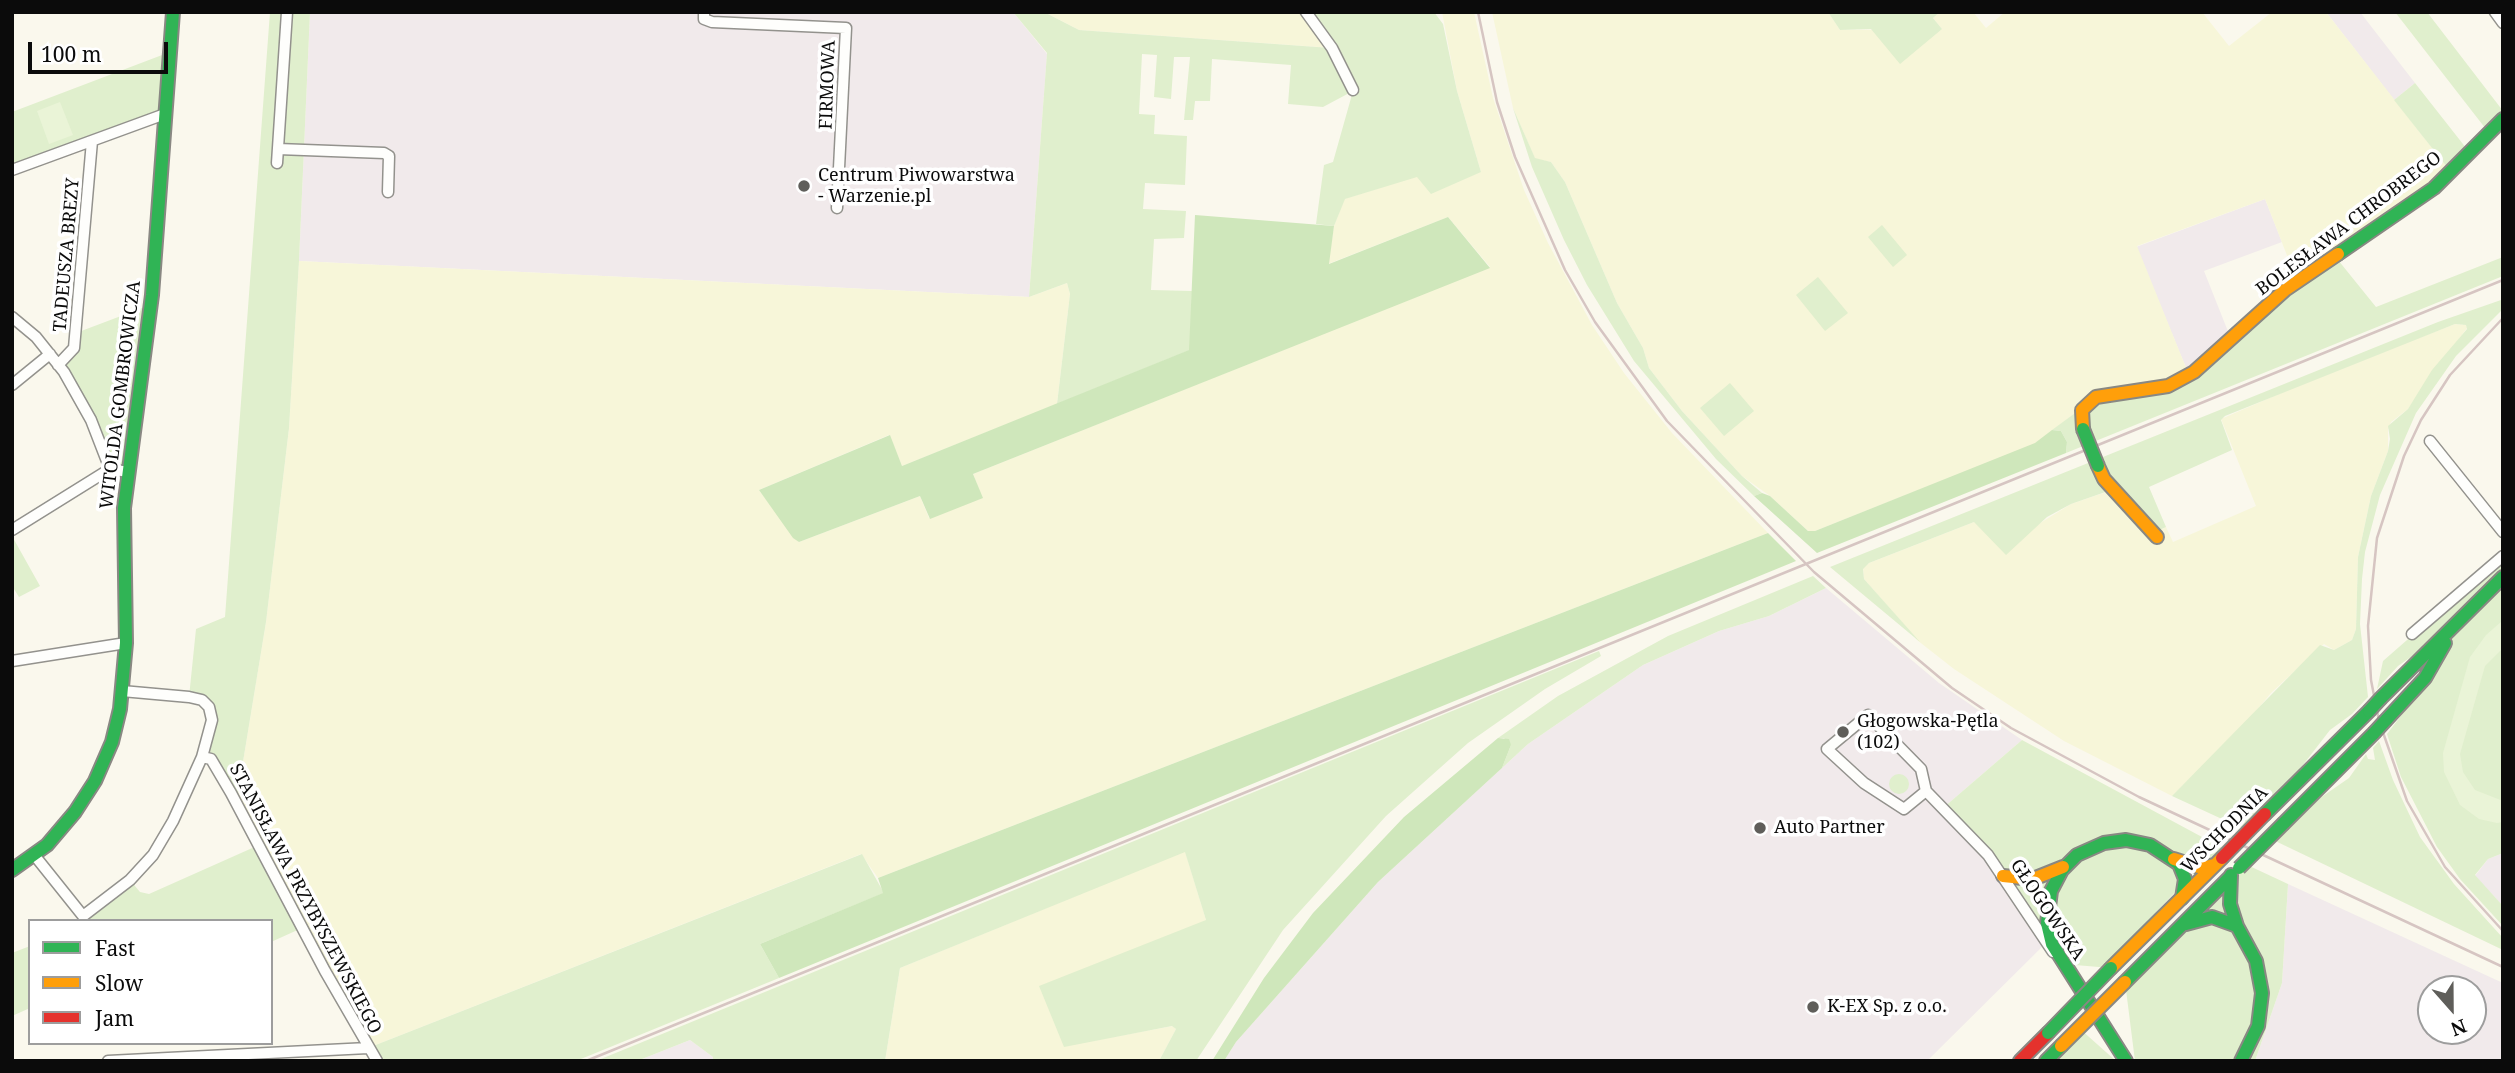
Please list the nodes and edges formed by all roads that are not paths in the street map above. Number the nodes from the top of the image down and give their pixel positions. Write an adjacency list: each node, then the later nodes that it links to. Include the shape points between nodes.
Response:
1 (173, 12): 8 (street, WITOLDA GOMBROWICZA)
2 (287, 12): 11 (street)
3 (704, 12): 15 (street, FIRMOWA, via 704,19 712,22 846,27)
4 (1306, 12): 7 (street, via 1338,57)
5 (2495, 12): 6 (street)
6 (2503, 23)
7 (1353, 90)
8 (165, 114): 10 (street); 22 (street, WITOLDA GOMBROWICZA, via 152,295)
9 (2503, 119): 25 (street, BOLESŁAWA CHROBREGO, bridge, via 2434,188 2286,290 2194,372 2168,386 2096,397 2082,410 2082,429 2104,479)
10 (92, 141): 13 (street); 18 (street, TADEUSZA BREZY, via 74,348)
11 (278, 149): 12 (street); 14 (street, via 384,153 389,156)
12 (277, 163)
13 (12, 170)
14 (388, 192)
15 (837, 208)
16 (12, 317): 17 (street)
17 (50, 354): 18 (street); 19 (street)
18 (58, 365): 21 (street, via 91,420)
19 (12, 385)
20 (2430, 441): 24 (street)
21 (110, 469): 22 (street); 23 (street)
22 (128, 472): 30 (street, WITOLDA GOMBROWICZA, via 124,508)
23 (13, 528)
24 (2503, 531)
25 (2157, 537)
26 (2503, 556): 29 (street)
27 (2503, 577): 28 (street, WSCHODNIA)
28 (2457, 626): 37 (street, WSCHODNIA, bridge); 40 (street, WSCHODNIA, bridge, via 2425,678)
29 (2412, 634)
30 (126, 643): 31 (street); 32 (street, WITOLDA GOMBROWICZA)
31 (12, 661)
32 (122, 691): 33 (street, via 202,701 212,720); 35 (street, WITOLDA GOMBROWICZA, via 112,742 95,781 75,812)
33 (202, 757): 35 (street, via 153,855 130,880 83,916); 46 (street, STANISŁAWA PRZYBYSZEWSKIEGO, via 211,759 231,793)
34 (1926, 791): 34 (street, GŁOGOWSKA, via 1921,769 1868,715 1827,749 1864,783 1904,808); 41 (street, GŁOGOWSKA, via 1978,842)
35 (35, 856): 39 (street, WITOLDA GOMBROWICZA)
36 (2173, 859): 37 (street, via 2202,868); 38 (street, via 2150,845 2120,840 2092,847); 42 (street, via 2185,879)
37 (2220, 860): 42 (street, WSCHODNIA)
38 (2066, 865): 41 (street, via 2033,879); 45 (street, via 2053,885 2047,910 2050,937)
39 (12, 870)
40 (2235, 872): 43 (street, via 2228,895); 44 (street, WSCHODNIA)
41 (2003, 877): 45 (street, GŁOGOWSKA)
42 (2182, 898): 49 (street, WSCHODNIA, bridge)
43 (2237, 926): 44 (street, via 2212,916); 52 (street, via 2253,952 2262,993 2258,1026)
44 (2179, 927): 50 (street, WSCHODNIA, bridge)
45 (2063, 964): 51 (street, GŁOGOWSKA)
46 (368, 1048): 47 (street); 48 (street, STANISŁAWA PRZYBYSZEWSKIEGO)
47 (108, 1061)
48 (377, 1061)
49 (2020, 1061)
50 (2046, 1061)
51 (2126, 1061)
52 (2241, 1061)

